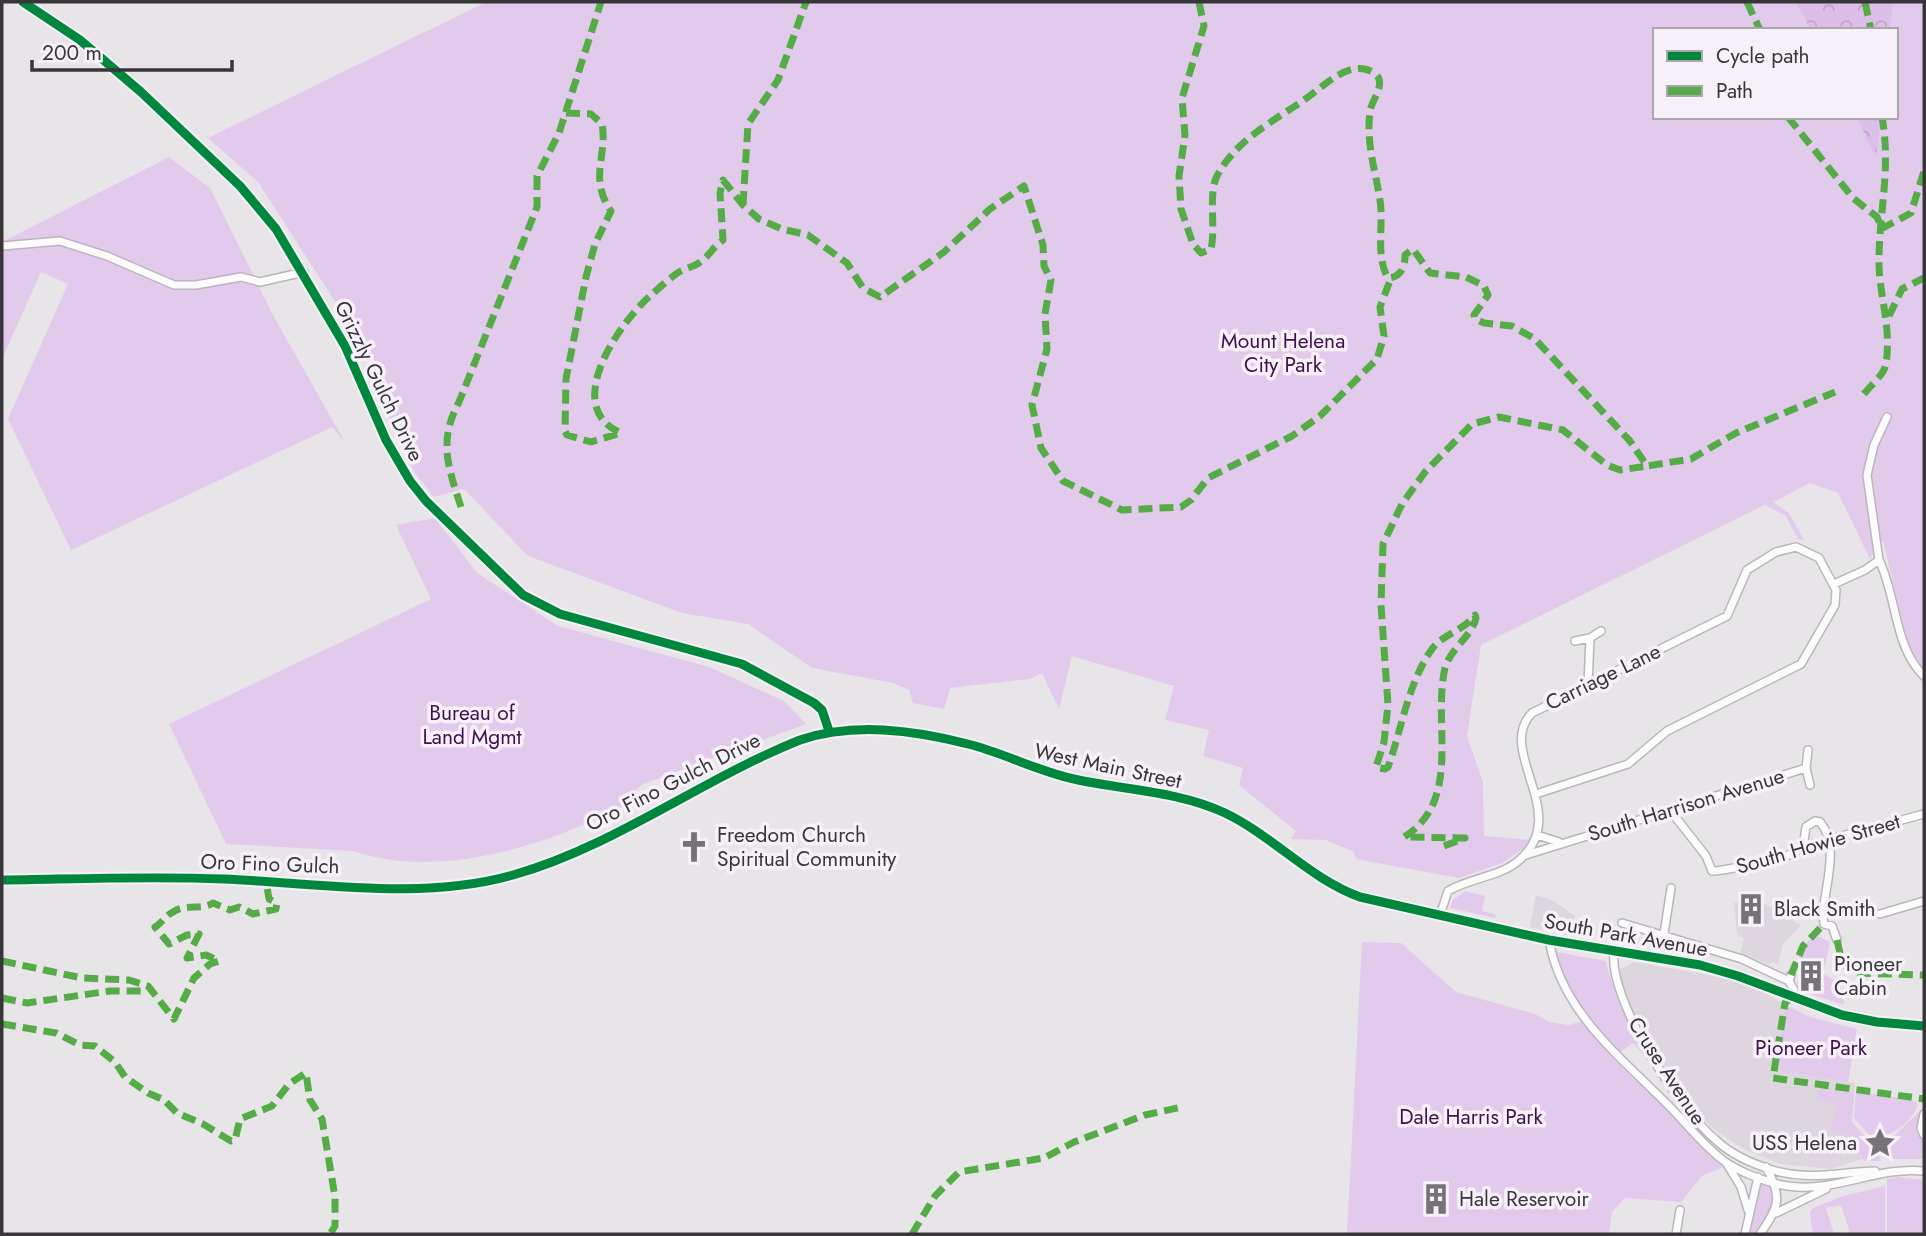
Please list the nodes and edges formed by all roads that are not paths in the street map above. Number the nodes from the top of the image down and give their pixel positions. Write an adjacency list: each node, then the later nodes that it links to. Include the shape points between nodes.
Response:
1 (23, 2): 3 (street, Grizzly Gulch Drive, via 80,40 207,153 276,229)
2 (2, 246): 3 (street, via 70,244 174,285 241,277 260,282)
3 (304, 272): 12 (street, Grizzly Gulch Drive, via 410,481 523,595 560,614 743,664 814,703 822,710)
4 (1887, 417): 5 (street, via 1867,475)
5 (1879, 560): 6 (street); 10 (street, via 1905,650)
6 (1834, 584): 11 (street, Carriage Lane, via 1819,558 1807,549 1776,552 1747,570 1727,616); 16 (street, via 1835,605 1801,664 1667,731 1628,764)
7 (1601, 631): 8 (street)
8 (1590, 638): 9 (street); 11 (street)
9 (1576, 641)
10 (1924, 676)
11 (1588, 684): 16 (street, Carriage Lane, via 1537,709 1523,723 1522,746)
12 (829, 731): 23 (street, Oro Fino Gulch Drive, via 768,754 622,830); 28 (street, West Main Street, via 883,729 969,744 1052,774 1206,806 1244,824 1341,889)
13 (1808, 750): 14 (street)
14 (1806, 768): 15 (street); 17 (street, South Harrison Avenue)
15 (1810, 786)
16 (1536, 794): 19 (street, Carriage Lane)
17 (1669, 809): 20 (street, South Harrison Avenue); 21 (street, South Howie Street, via 1706,856 1712,871 1719,873 1745,863 1786,857)
18 (1924, 814): 21 (street, South Howie Street, bridge)
19 (1538, 835): 20 (street, South Harrison Avenue); 22 (street)
20 (1566, 841): 22 (street, South Harrison Avenue)
21 (1807, 846): 32 (street, via 1806,827 1820,822 1829,853 1824,924 1832,926)
22 (1523, 857): 28 (street, via 1501,871 1448,891)
23 (534, 868): 24 (street, Oro Fino Gulch, via 463,886 410,888 222,879)
24 (2, 880)
25 (1671, 888): 30 (street)
26 (1924, 901): 27 (street)
27 (1880, 914)
28 (1440, 915): 31 (street, South Park Avenue)
29 (1622, 923): 30 (street)
30 (1664, 934): 34 (street, via 1790,978)
31 (1549, 940): 33 (street, South Park Avenue); 38 (street, Cruse Avenue, via 1560,977 1590,1025 1617,1058)
32 (1837, 940)
33 (1614, 951): 34 (street, South Park Avenue, via 1726,972); 39 (street, Cruse Avenue, via 1616,984 1633,1022 1679,1096 1717,1142)
34 (1791, 998): 35 (street, South Park Avenue, via 1854,1018)
35 (1924, 1026)
36 (1924, 1114): 37 (street)
37 (1924, 1135)
38 (1724, 1161): 42 (street); 46 (street, via 1736,1177)
39 (1770, 1170): 41 (street, Cruse Avenue, via 1816,1178); 42 (street); 43 (street)
40 (1924, 1171): 41 (street)
41 (1882, 1172): 44 (street)
42 (1758, 1177): 43 (street); 46 (street)
43 (1775, 1184): 44 (street); 47 (street)
44 (1830, 1187): 47 (street)
45 (1680, 1210): 48 (street)
46 (1748, 1212): 49 (street)
47 (1776, 1213): 50 (street)
48 (1676, 1234)
49 (1745, 1234)
50 (1760, 1234)

